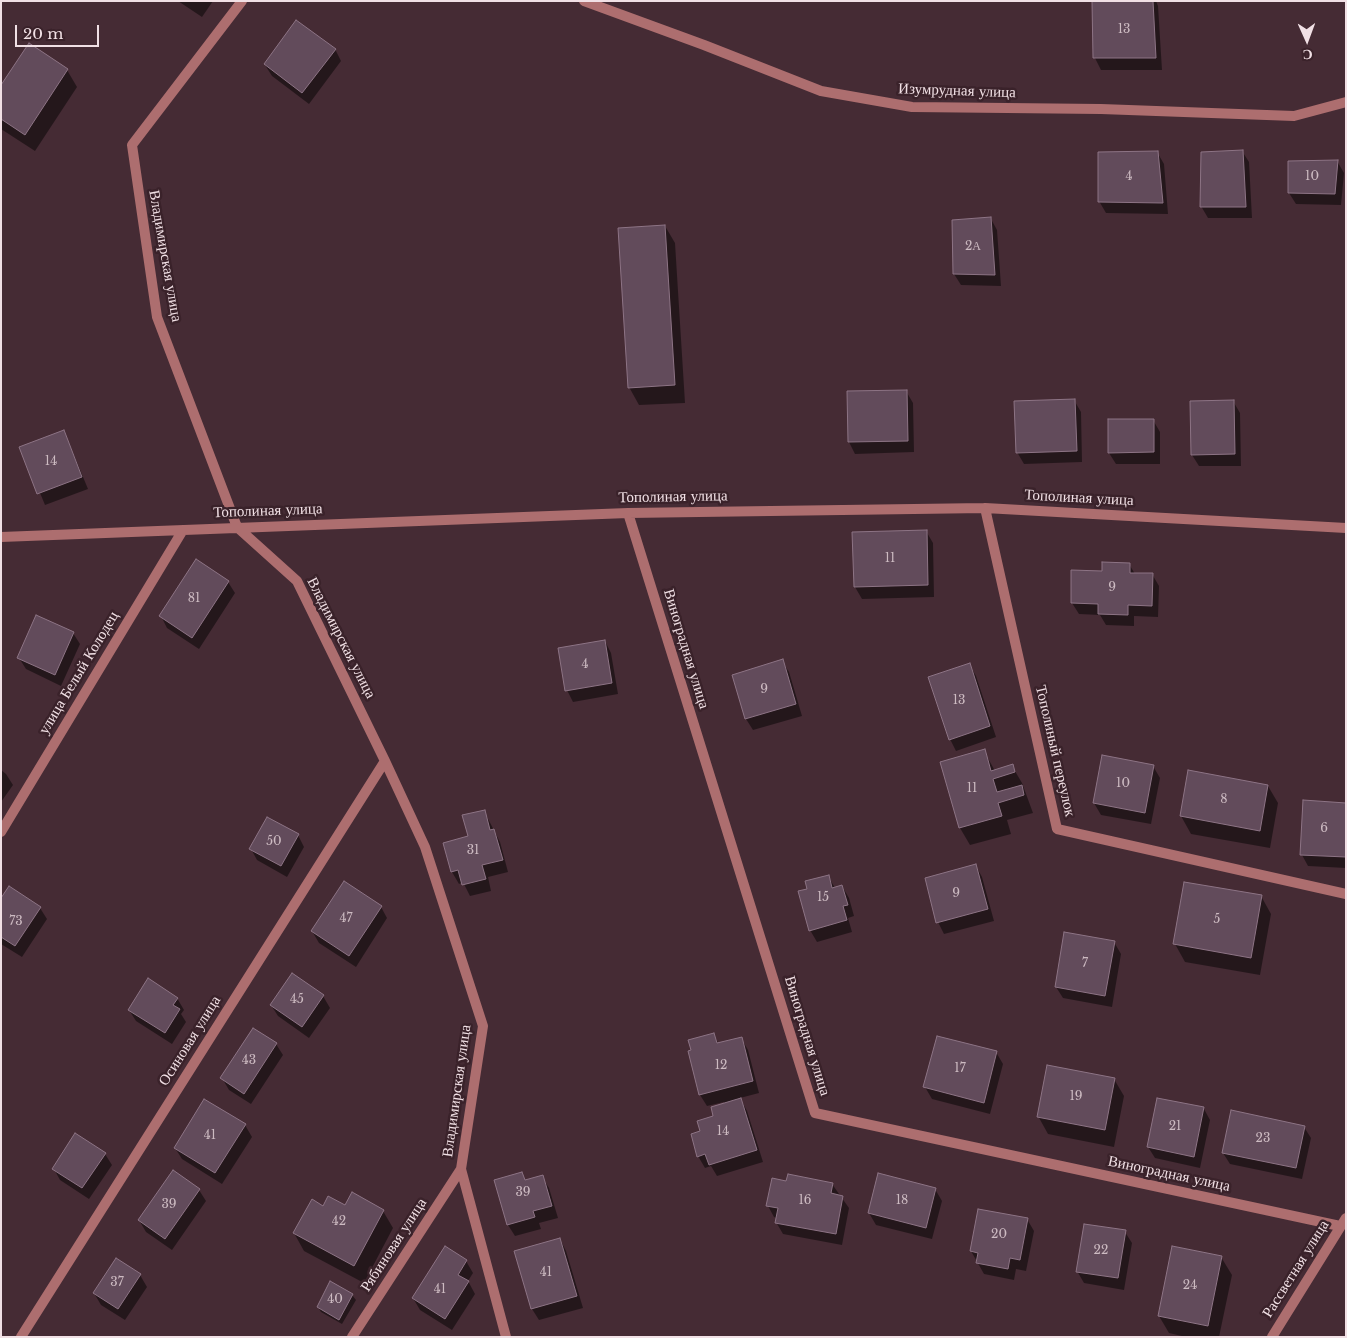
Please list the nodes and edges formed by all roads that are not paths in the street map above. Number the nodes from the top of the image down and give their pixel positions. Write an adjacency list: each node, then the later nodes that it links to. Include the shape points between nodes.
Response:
1 (242, 1): 6 (street, Владимирская улица, via 132,145 158,317)
2 (584, 1): 3 (street, Изумрудная улица, via 821,92 912,107 1294,116)
3 (1346, 102)
4 (985, 508): 5 (street, Тополиная улица); 7 (street, Тополиная улица); 12 (street, Тополиный переулок, via 1057,830)
5 (628, 513): 6 (street, Тополиная улица); 14 (street, Виноградная улица, via 816,1113)
6 (237, 527): 8 (street, Тополиная улица); 10 (street, Владимирская улица, via 297,581)
7 (1346, 528)
8 (183, 530): 9 (street, Тополиная улица); 11 (street, улица Белый Колодец)
9 (1, 537)
10 (385, 761): 13 (street, Владимирская улица, via 425,847 484,1026); 15 (street, Осиновая улица)
11 (1, 832)
12 (1346, 894)
13 (461, 1169): 16 (street, Рябиновая улица); 17 (street, Владимирская улица)
14 (1343, 1222): 18 (street, Рассветная улица)
15 (21, 1337)
16 (352, 1337)
17 (506, 1337)
18 (1272, 1337)

